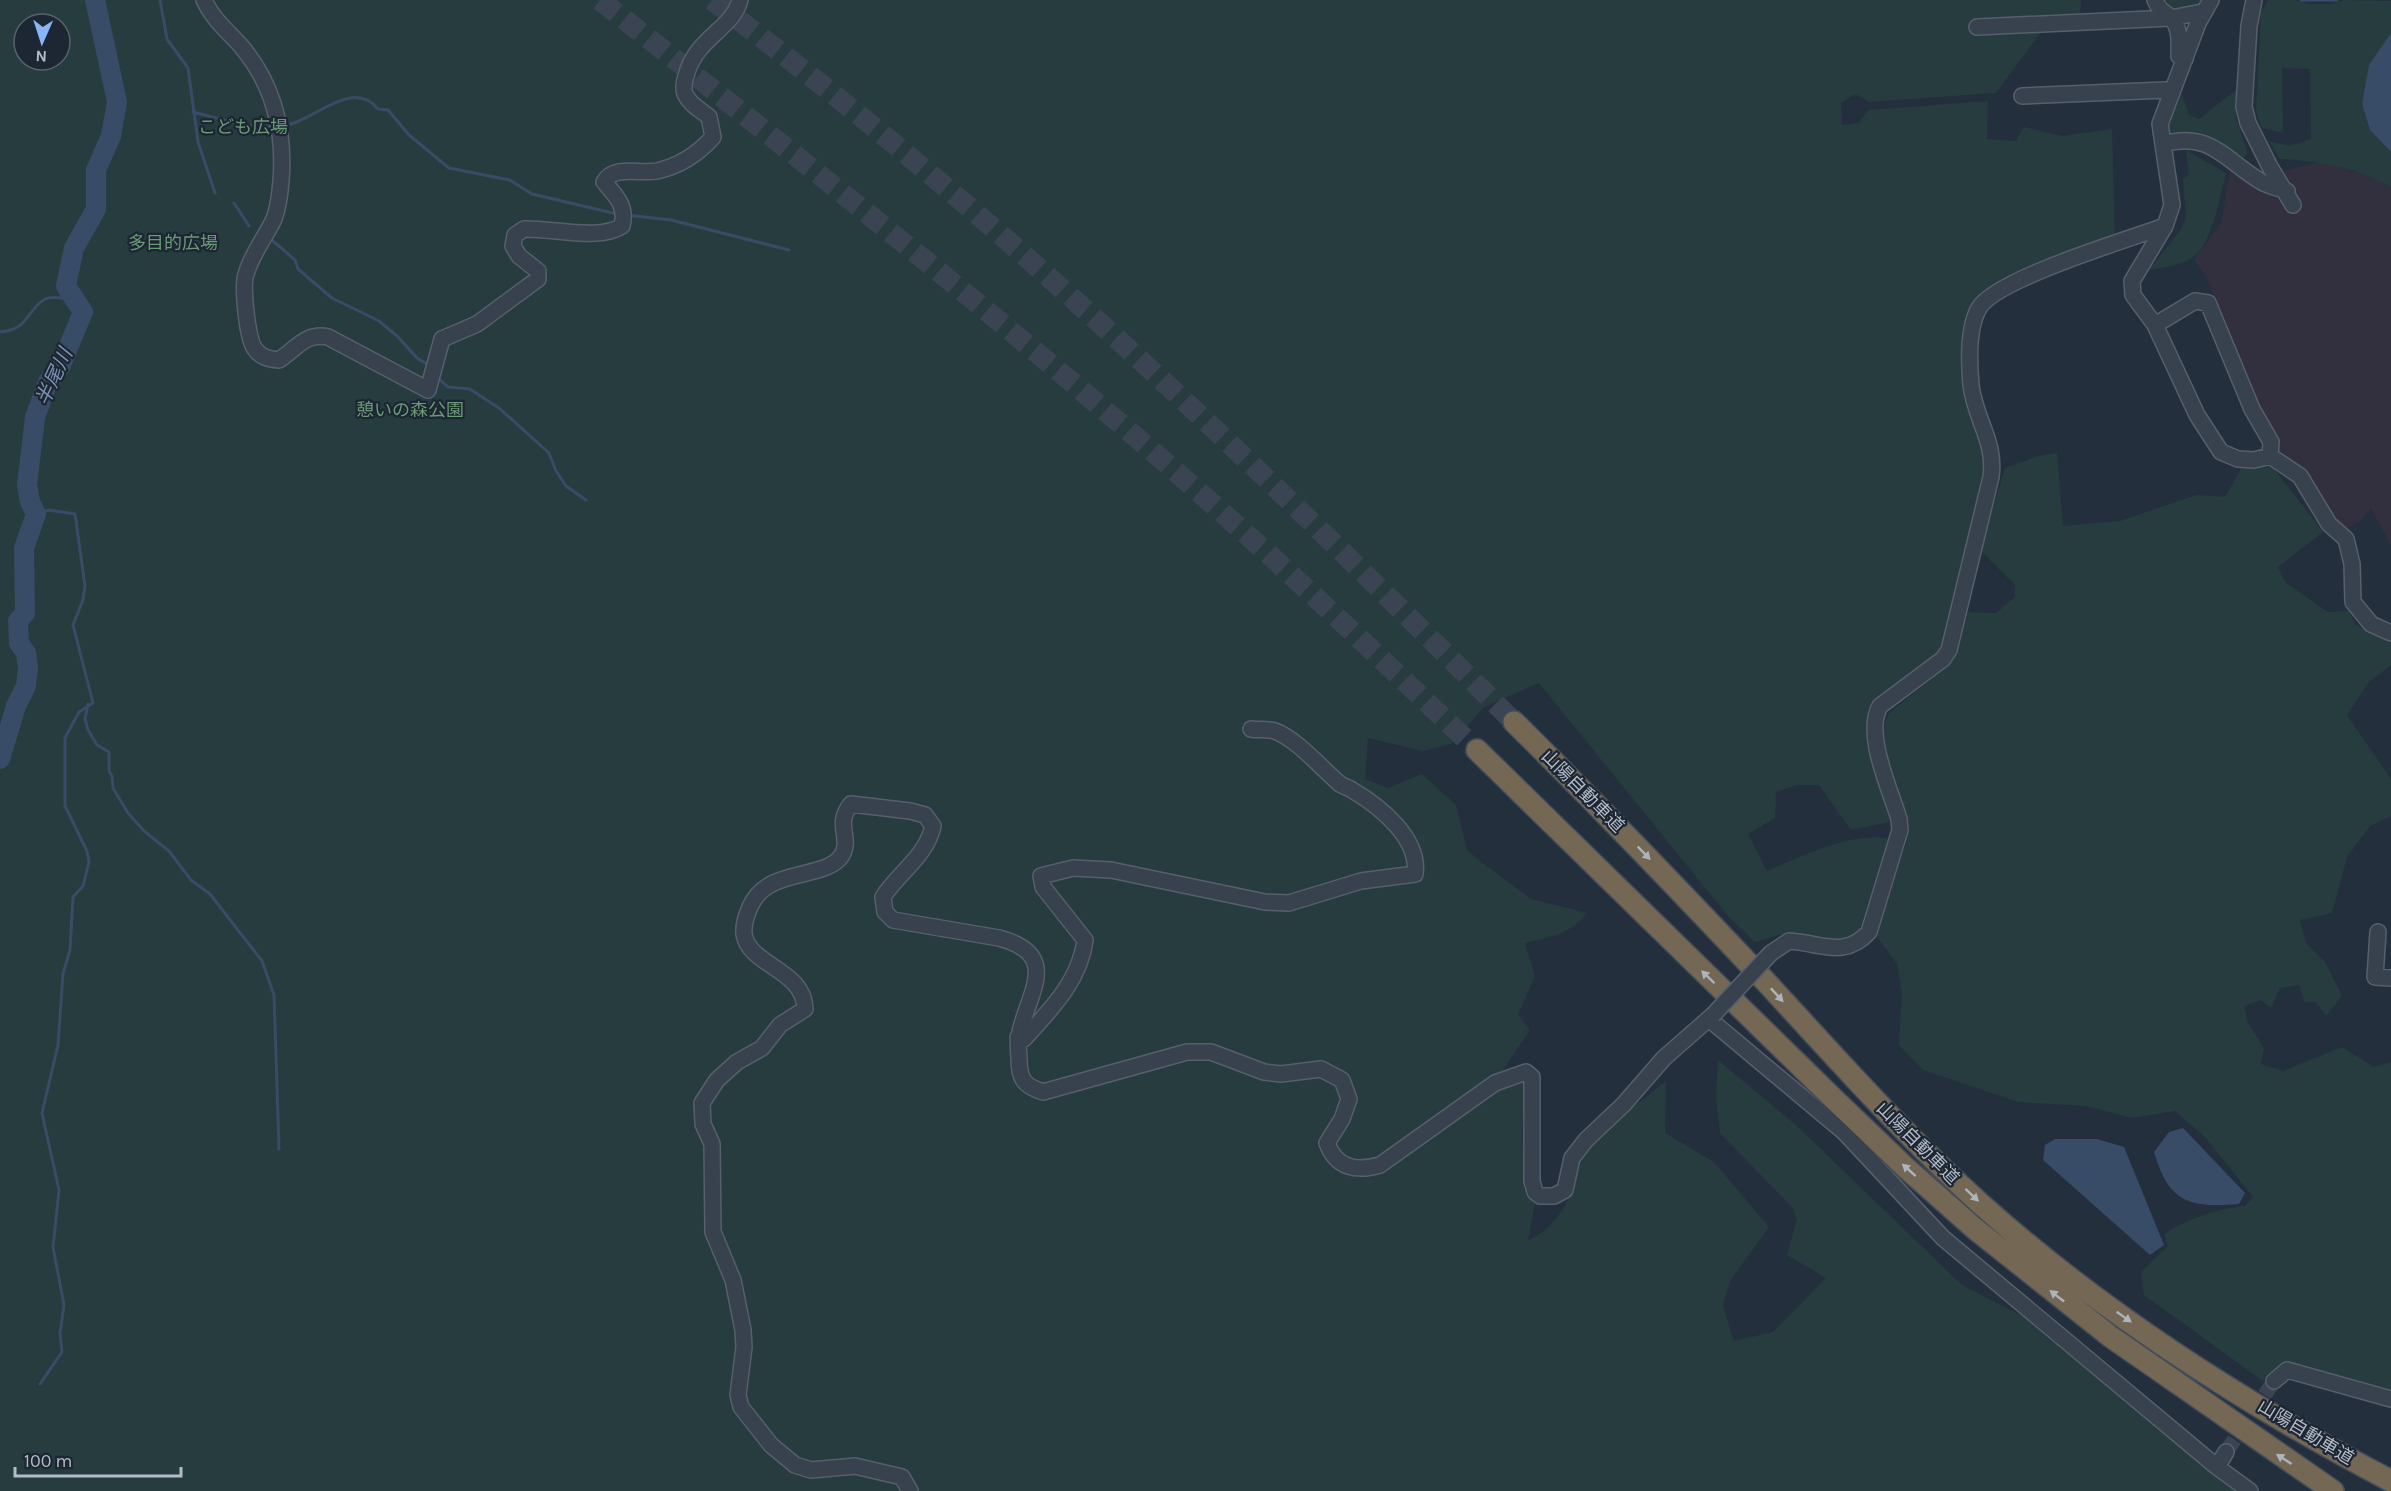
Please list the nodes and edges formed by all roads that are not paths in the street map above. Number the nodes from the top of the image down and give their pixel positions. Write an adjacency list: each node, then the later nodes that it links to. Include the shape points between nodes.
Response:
1 (204, 0): 2 (street, via 265,81 282,134 281,184 274,219 245,276 248,329 254,349 265,358 279,360 316,334 428,390 442,339 477,324 538,279 538,271 513,246 515,236 524,229 613,232 622,226 625,215 623,205 604,182 608,175 616,171 658,171 675,165 704,148 713,137 709,117 685,94 684,82 701,45 733,15)
2 (740, 0)
3 (2155, 0): 6 (street, via 2161,13)
4 (2254, 0): 11 (street, via 2244,107 2270,167 2290,198 2262,183 2209,144 2178,140)
5 (2207, 6): 6 (street); 8 (street)
6 (2171, 18): 7 (street); 8 (street, via 2179,33 2179,56)
7 (1977, 27)
8 (2185, 59): 9 (street)
9 (2172, 93): 10 (street, via 2166,90); 11 (street, via 2160,124)
10 (2022, 96)
11 (2163, 144): 12 (street, via 2172,205)
12 (2165, 226): 13 (street, via 2132,281 2133,295); 21 (street, bridge, via 2073,257 1998,290 1979,307 1973,321 1971,382 1974,404 1994,457 1991,477 1949,650 1875,714 1874,735 1899,830 1869,932 1858,944 1843,949 1789,941 1771,953)
13 (2155, 325): 14 (street, via 2197,415 2221,452 2238,459); 14 (street, via 2195,301 2208,303 2252,409 2271,442)
14 (2270, 456): 15 (street, via 2300,476 2329,524 2346,539 2352,564 2353,602 2371,624)
15 (2391, 633)
16 (1514, 722): 27 (highway, 山陽自動車道, one-way to 27, via 1644,852 1866,1091 1984,1206 2099,1299 2157,1339)
17 (1251, 729): 22 (street, via 1275,732 1308,754 1342,786 1377,808 1411,843 1417,861 1415,874 1361,881 1289,903 1265,902 1111,870 1073,868 1041,876 1043,887 1085,940 1071,981 1024,1039)
18 (1477, 750): 30 (highway, 山陽自動車道, one-way to 18, via 2111,1337 1974,1228 1837,1102)
19 (2378, 932): 20 (street, via 2375,977)
20 (2391, 978)
21 (1711, 1017): 22 (street, via 1664,1058 1586,1140 1572,1158 1565,1190 1554,1196 1535,1192 1530,1167 1532,1077 1526,1072 1495,1083 1380,1165 1363,1170 1344,1166 1331,1155 1327,1143 1349,1099 1342,1080 1321,1069 1264,1072 1211,1052 1187,1053 1043,1092 1029,1088 1020,1079); 26 (street, via 1844,1132 1943,1238)
22 (1018, 1037): 28 (street, via 1038,973 1032,955 1015,942 893,920 885,912 883,897 917,860 930,838 933,826 925,815 851,804 843,813 841,826 846,844 833,864 777,880 753,900 743,927 745,940 799,987 804,1009 780,1025 762,1048 737,1062 717,1080 702,1103 703,1124 712,1144 713,1232 733,1280 743,1330 738,1395 741,1407 771,1445 795,1465 812,1470 864,1468 902,1477)
23 (2274, 1381): 24 (street, via 2287,1370)
24 (2391, 1398)
25 (2226, 1452): 26 (street)
26 (2217, 1467): 29 (street)
27 (2391, 1481)
28 (909, 1491)
29 (2250, 1491)
30 (2333, 1491)

